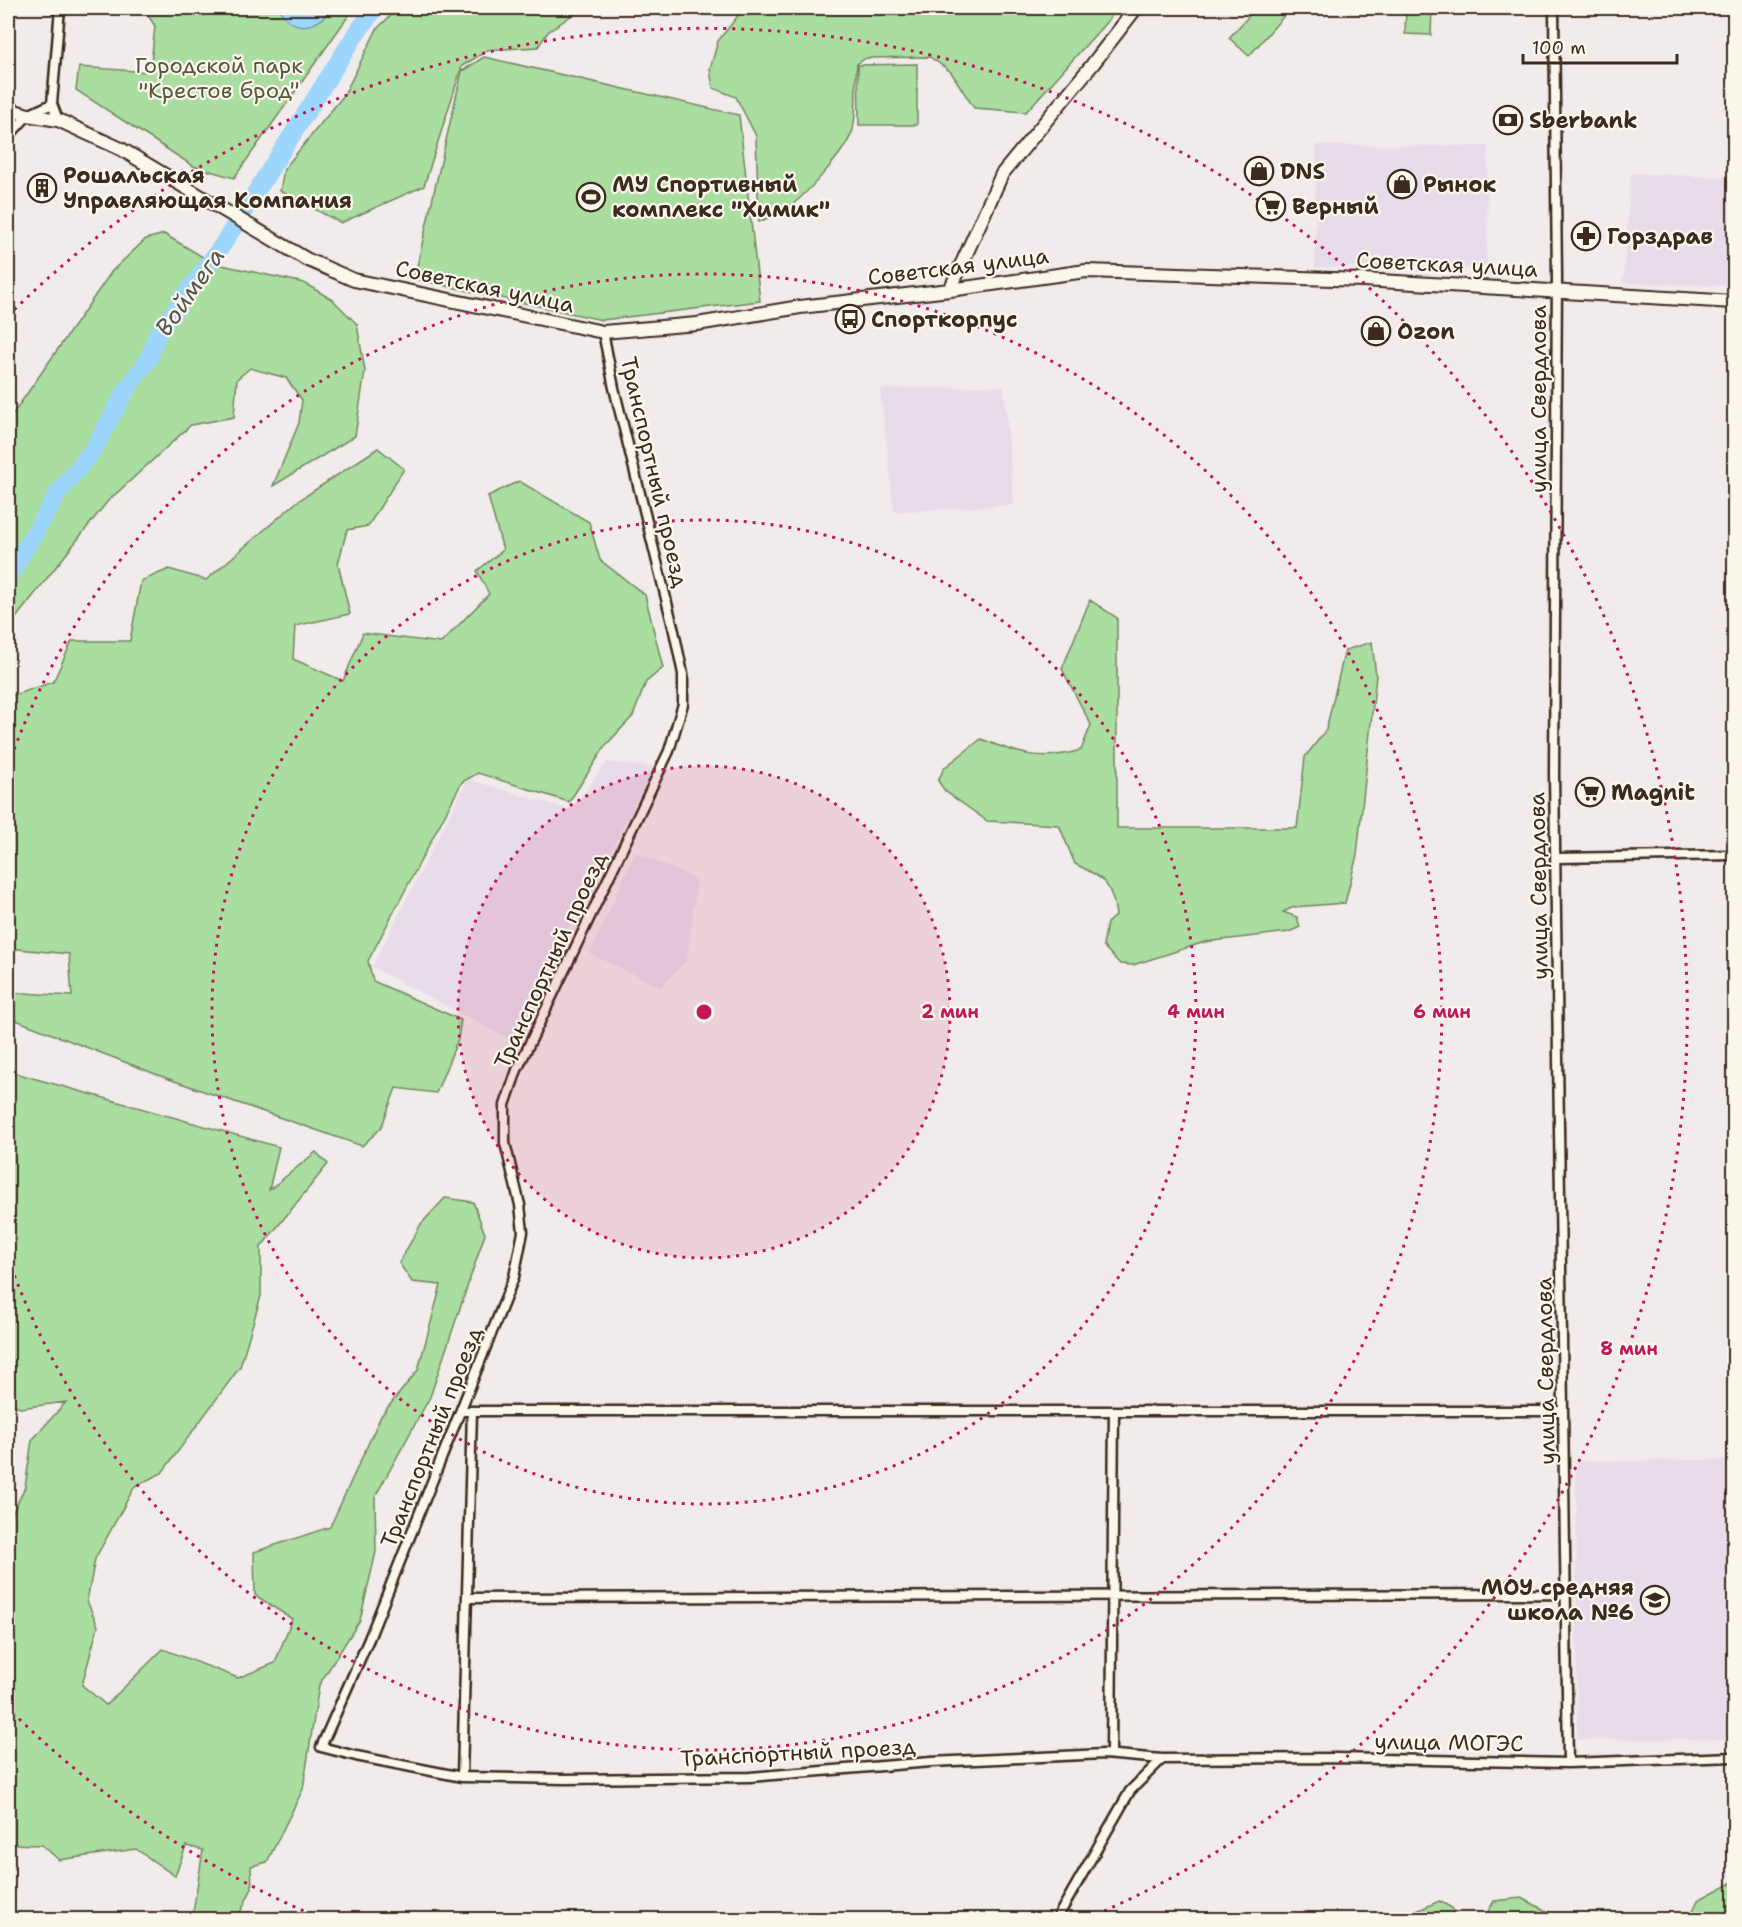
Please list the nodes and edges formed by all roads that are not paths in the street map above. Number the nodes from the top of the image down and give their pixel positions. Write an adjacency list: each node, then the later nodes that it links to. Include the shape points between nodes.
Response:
1 (60, 8): 4 (street)
2 (1136, 8): 9 (street, via 1002,174)
3 (1554, 8): 10 (street, улица Свердлова)
4 (52, 104): 6 (street); 7 (street)
5 (8, 109): 6 (street, Советская улица)
6 (28, 115): 7 (street, Советская улица); 8 (street)
7 (58, 120): 12 (street, Советская улица, via 122,149 306,259 354,280)
8 (8, 137)
9 (950, 290): 10 (street, Советская улица, via 1086,271); 12 (street, Советская улица, via 800,307 697,324)
10 (1557, 290): 11 (street, Советская улица); 14 (street, улица Свердлова)
11 (1734, 302)
12 (603, 332): 15 (street, Транспортный проезд, via 674,631 683,704 669,751 517,1070 505,1105 505,1143 523,1232 514,1277)
13 (1734, 855): 14 (street)
14 (1556, 858): 18 (street, улица Свердлова)
15 (461, 1411): 16 (street); 26 (street, Транспортный проезд, via 321,1748)
16 (472, 1411): 17 (street); 21 (street)
17 (1114, 1411): 18 (street); 20 (street)
18 (1563, 1411): 19 (street, улица Свердлова)
19 (1566, 1594): 20 (street); 25 (street, улица Свердлова)
20 (1114, 1596): 21 (street); 22 (street)
21 (467, 1599): 26 (street)
22 (1111, 1754): 24 (street, Транспортный проезд); 26 (street, Транспортный проезд, via 931,1762 750,1777)
23 (1734, 1757): 25 (street, улица МОГЭС)
24 (1162, 1759): 25 (street, улица МОГЭС); 27 (street, via 1130,1791)
25 (1568, 1763)
26 (462, 1777)
27 (1056, 1920)

